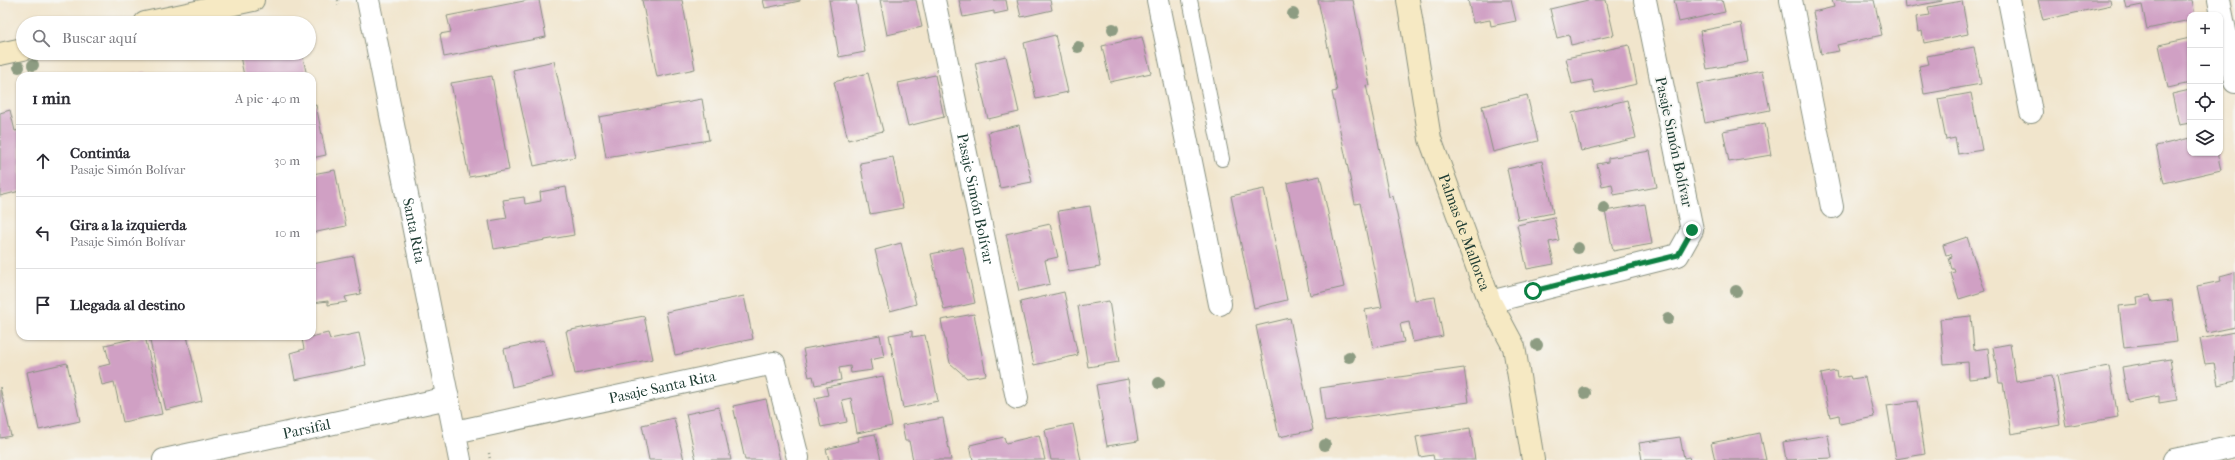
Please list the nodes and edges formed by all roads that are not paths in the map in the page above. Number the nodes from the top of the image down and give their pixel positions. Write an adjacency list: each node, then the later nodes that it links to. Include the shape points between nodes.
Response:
1 (252, 0): 11 (street)
2 (368, 0): 20 (street, Santa Rita)
3 (934, 0): 21 (street, Pasaje Simón Bolívar)
4 (1158, 0): 19 (street)
5 (1190, 0): 16 (lane)
6 (1408, 0): 18 (street, Palmas de Mallorca, via 1430,139)
7 (1644, 0): 18 (street, Pasaje Simón Bolívar, via 1692,230 1678,255)
8 (1790, 0): 17 (street)
9 (2009, 0): 15 (street)
10 (2219, 0): 14 (street)
11 (178, 16)
12 (16, 51): 13 (street)
13 (0, 54)
14 (2235, 82)
15 (2031, 112)
16 (1222, 159)
17 (1832, 207)
18 (1490, 302): 27 (street, Palmas de Mallorca, via 1514,347)
19 (1220, 304)
20 (448, 398): 22 (street, Santa Rita); 25 (street, Parsifal)
21 (1017, 398)
22 (455, 432): 24 (street, Pasaje Santa Rita, via 774,363); 26 (street, Santa Rita)
23 (2235, 447): 28 (street)
24 (798, 458)
25 (164, 460)
26 (460, 460)
27 (1533, 460)
28 (2174, 460)

